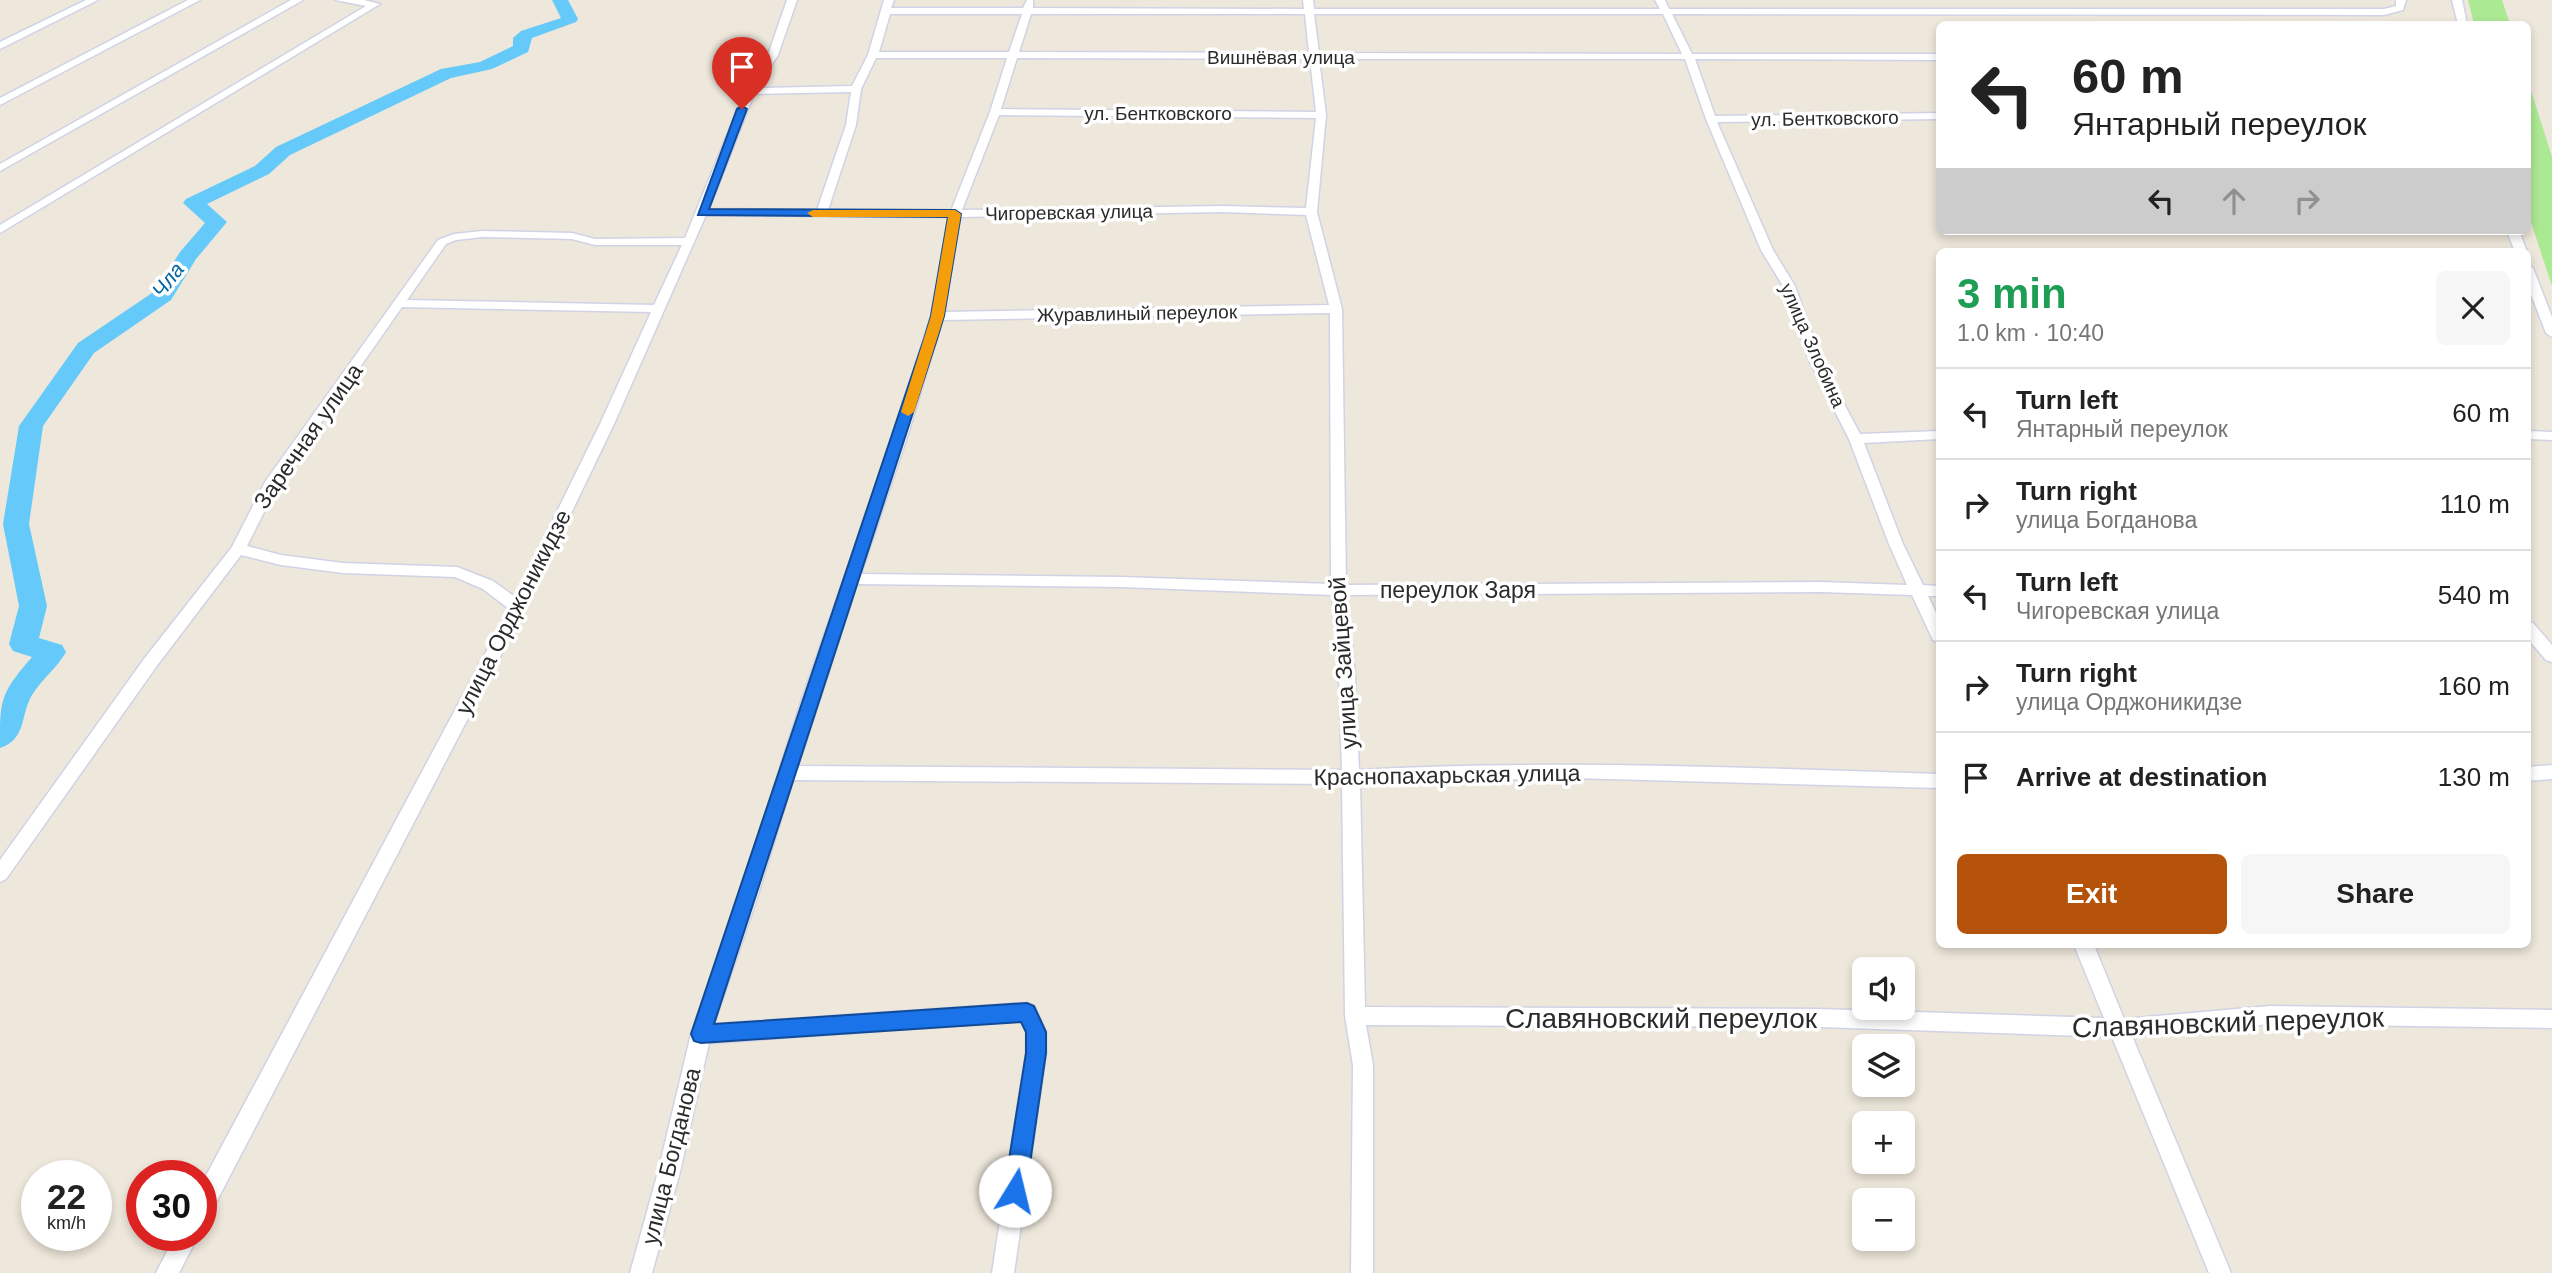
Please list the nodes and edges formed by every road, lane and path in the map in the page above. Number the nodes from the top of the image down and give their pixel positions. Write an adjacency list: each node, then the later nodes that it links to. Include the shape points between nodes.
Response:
1 (93, 0): 15 (street)
2 (195, 0): 23 (street)
3 (298, 0): 28 (street)
4 (341, 0): 33 (street, via 375,4)
5 (792, 0): 22 (street, улица Орджоникидзе, via 773,55)
6 (1308, 0): 12 (street, улица Зайцевой)
7 (1660, 0): 13 (street, улица Злобина)
8 (2401, 0): 13 (street, via 2400,8 2384,12)
9 (2457, 0): 14 (street)
10 (888, 5): 11 (street); 16 (street)
11 (1029, 5): 12 (street); 17 (street, улица Богданова)
12 (1309, 12): 13 (street); 18 (street, улица Зайцевой)
13 (1666, 15): 19 (street, улица Злобина)
14 (2462, 21)
15 (0, 46)
16 (873, 55): 17 (street, Вишнёвая улица); 21 (street)
17 (1010, 57): 18 (street, Вишнёвая улица); 24 (street, улица Богданова)
18 (1313, 57): 19 (street, Вишнёвая улица); 25 (street, улица Зайцевой)
19 (1689, 57): 20 (street, Вишнёвая улица); 27 (street, улица Злобина)
20 (1936, 57)
21 (856, 89): 22 (street); 31 (street, via 851,125)
22 (750, 91): 29 (street, улица Орджоникидзе)
23 (0, 103)
24 (995, 112): 25 (street, ул. Бентковского); 32 (street, улица Богданова)
25 (1321, 115): 30 (street, улица Зайцевой)
26 (1936, 116): 27 (street, ул. Бентковского)
27 (1711, 119): 44 (street, улица Злобина, via 1767,250 1789,286 1815,360)
28 (0, 168)
29 (702, 212): 31 (street, Чигоревская улица); 34 (street, улица Орджоникидзе)
30 (1311, 212): 32 (street, Чигоревская улица); 38 (street, улица Зайцевой)
31 (821, 214): 32 (street, Чигоревская улица)
32 (955, 214): 39 (street, улица Богданова)
33 (0, 230)
34 (689, 241): 36 (street, Заречная улица, via 454,237 442,242); 37 (street, улица Орджоникидзе)
35 (2531, 278): 40 (street)
36 (399, 303): 37 (street); 45 (street, Заречная улица, via 270,485)
37 (659, 309): 50 (street, улица Орджоникидзе)
38 (1336, 309): 39 (street, Журавлиный переулок); 47 (street, улица Зайцевой)
39 (937, 316): 46 (street, улица Богданова)
40 (2552, 333)
41 (1936, 435): 44 (street)
42 (2531, 435): 43 (street)
43 (2552, 436)
44 (1856, 439): 48 (street, улица Злобина)
45 (238, 549): 50 (street, via 343,568 457,572 488,585); 59 (street, Заречная улица, via 150,663)
46 (851, 579): 47 (street, переулок Заря); 55 (street, улица Богданова)
47 (1339, 590): 48 (street, переулок Заря, via 1822,587); 57 (street, улица Зайцевой)
48 (1919, 591): 49 (street, переулок Заря); 51 (street, улица Злобина)
49 (1936, 591)
50 (518, 607): 65 (street, улица Орджоникидзе)
51 (1936, 629)
52 (2531, 631): 53 (street)
53 (2552, 656)
54 (2552, 772): 56 (street)
55 (788, 773): 57 (street, Краснопахарьская улица); 64 (street, улица Богданова)
56 (2531, 774)
57 (1351, 777): 58 (street, Краснопахарьская улица, via 1665,772); 61 (street, улица Зайцевой)
58 (1936, 780)
59 (0, 874)
60 (2085, 948): 63 (street)
61 (1355, 1016): 63 (street, Славяновский переулок, via 1819,1018); 70 (street, улица Зайцевой, via 1363,1065)
62 (2552, 1019): 63 (street, Славяновский переулок, via 2270,1015)
63 (2121, 1028): 71 (street)
64 (701, 1034): 68 (street, улица Богданова); 69 (street, via 1027,1012 1036,1032 1036,1053)
65 (217, 1178)
66 (179, 1251): 67 (street)
67 (167, 1273)
68 (641, 1273)
69 (1003, 1273)
70 (1363, 1273)
71 (2220, 1273)

